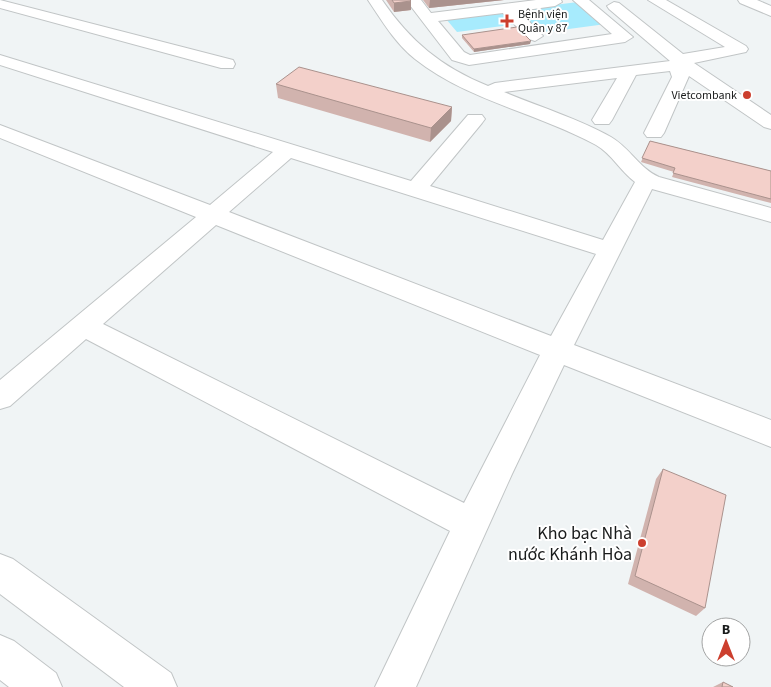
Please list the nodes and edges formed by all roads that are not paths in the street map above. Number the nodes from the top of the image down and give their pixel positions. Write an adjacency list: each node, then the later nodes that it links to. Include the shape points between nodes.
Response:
1 (375, 0): 17 (street, via 396,30 423,58 454,78)
2 (413, 0): 11 (street)
3 (580, 0): 11 (street, via 625,37 461,59)
4 (607, 0): 14 (street)
5 (655, 0): 14 (street, via 740,49)
6 (745, 0): 10 (street)
7 (558, 1): 9 (street)
8 (4, 7): 15 (street)
9 (507, 8): 11 (street); 12 (street)
10 (771, 12)
11 (427, 18)
12 (535, 36)
13 (0, 60): 23 (street)
14 (680, 63): 16 (street); 20 (street); 22 (street, via 681,78)
15 (227, 64)
16 (629, 72): 17 (street); 19 (street)
17 (495, 92): 24 (street, via 607,142)
18 (475, 119): 25 (street)
19 (602, 120)
20 (771, 123)
21 (0, 131): 27 (street)
22 (654, 133)
23 (288, 150): 25 (street); 27 (street)
24 (646, 180): 26 (street); 28 (street)
25 (416, 189): 28 (street)
26 (771, 214)
27 (211, 215): 29 (street); 30 (street)
28 (610, 250): 30 (street)
29 (82, 325): 31 (street); 33 (street)
30 (555, 350): 32 (street); 33 (street)
31 (0, 396)
32 (771, 434)
33 (470, 524): 38 (street)
34 (0, 572): 37 (street)
35 (0, 655): 36 (street)
36 (42, 687)
37 (157, 687)
38 (395, 687)

